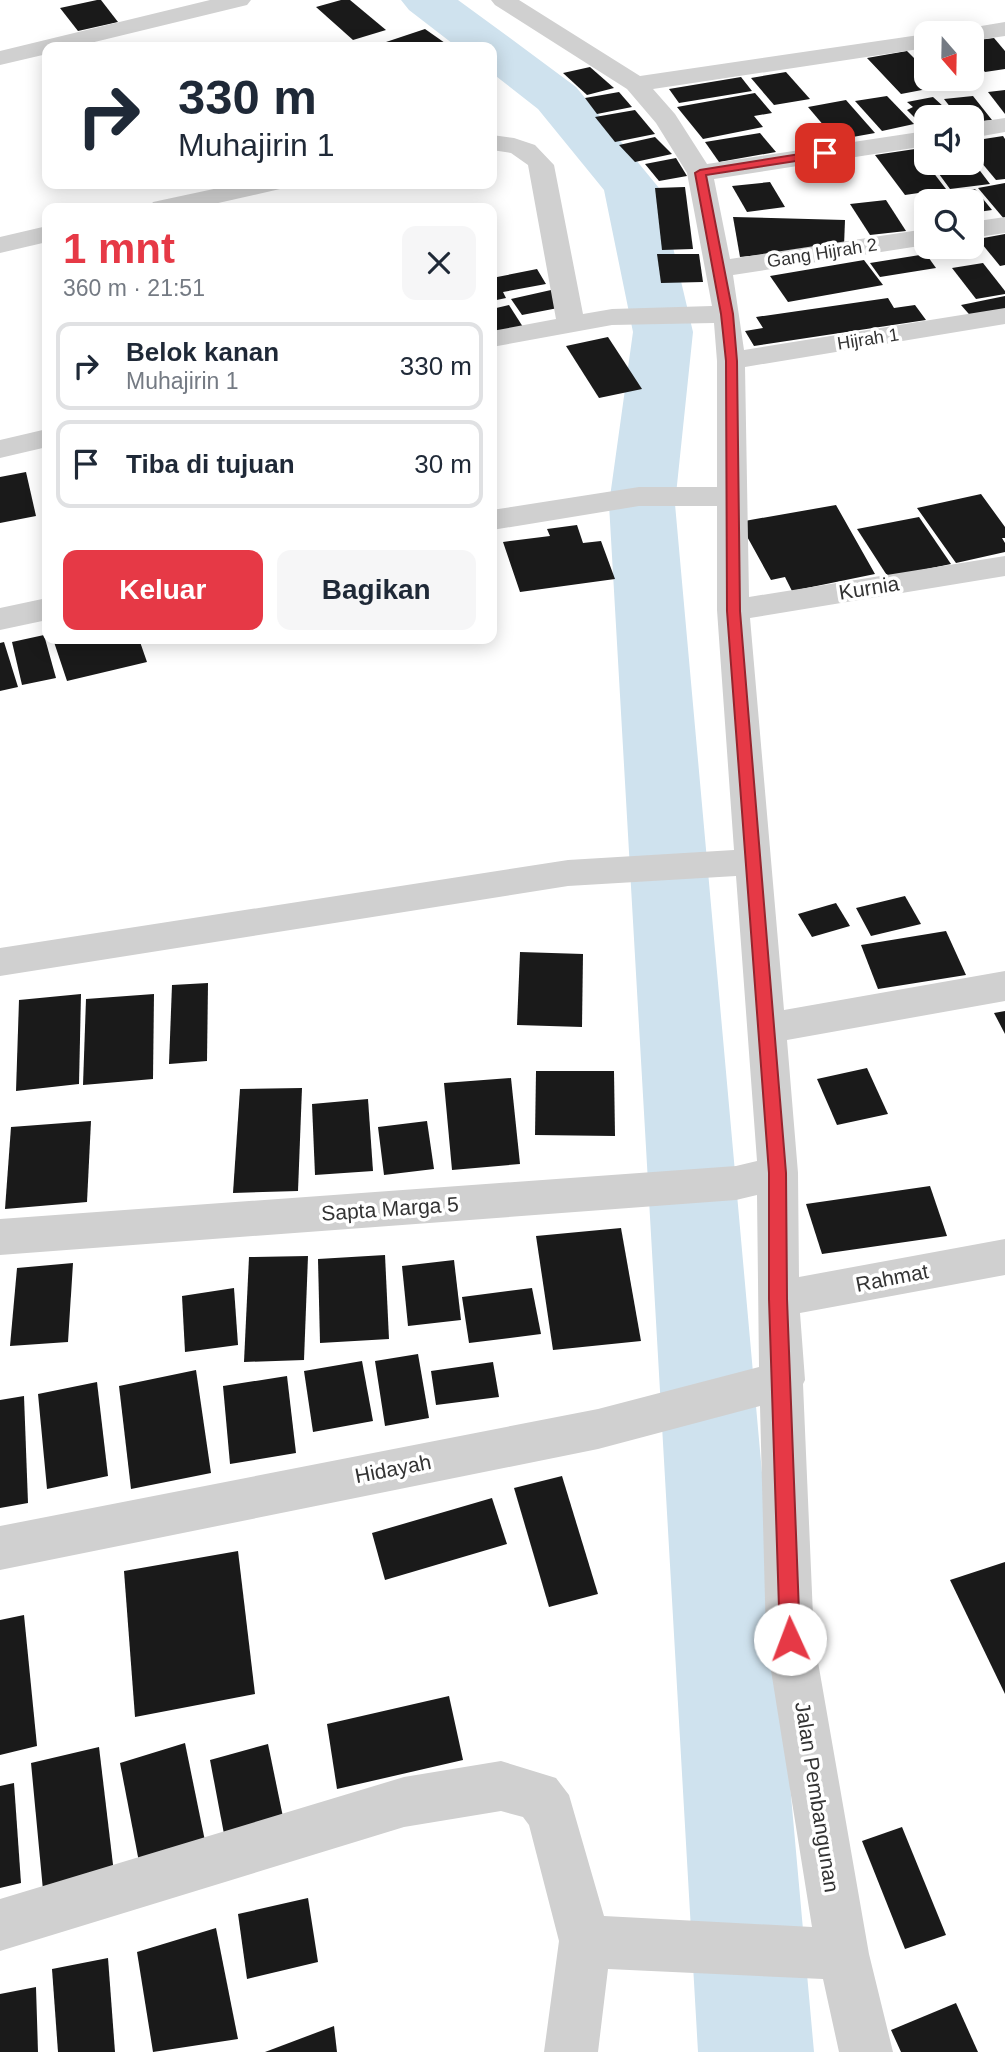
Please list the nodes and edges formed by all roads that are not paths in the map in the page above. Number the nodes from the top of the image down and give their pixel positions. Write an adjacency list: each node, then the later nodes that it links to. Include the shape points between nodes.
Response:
1 (239, 0): 5 (street)
2 (503, 0): 9 (street, Jalan Pembangunan)
3 (1005, 29): 4 (street)
4 (984, 32)
5 (66, 42)
6 (914, 43): 9 (street)
7 (42, 48): 8 (street)
8 (0, 58)
9 (636, 84): 14 (street, Jalan Pembangunan, via 666,119)
10 (1005, 125): 11 (street)
11 (984, 129)
12 (914, 140): 14 (street)
13 (497, 144): 25 (street, via 520,146 533,153 541,165)
14 (700, 173): 22 (street, Jalan Pembangunan)
15 (248, 189): 16 (street)
16 (185, 203)
17 (1005, 225): 18 (street)
18 (984, 228)
19 (42, 235): 21 (street)
20 (914, 239): 22 (street, Gang Hijrah 2)
21 (0, 245)
22 (719, 269): 23 (street, Jalan Pembangunan)
23 (727, 314): 25 (street, via 612,317); 27 (street, Jalan Pembangunan)
24 (1005, 316): 27 (street, Hijrah 1)
25 (571, 323): 26 (street)
26 (497, 338)
27 (732, 361): 30 (street, Jalan Pembangunan)
28 (42, 439): 29 (street)
29 (0, 449)
30 (730, 498): 31 (street, via 691,493 611,497); 34 (street, Jalan Pembangunan)
31 (497, 519)
32 (1005, 566): 34 (street, Kurnia)
33 (42, 611): 35 (street)
34 (733, 611): 36 (street, Jalan Pembangunan)
35 (0, 619)
36 (754, 863): 37 (street, via 568,873); 39 (street, Jalan Pembangunan)
37 (0, 962)
38 (1005, 986): 39 (street)
39 (767, 1028): 40 (street, Jalan Pembangunan)
40 (778, 1173): 41 (street, Sapta Marga 5, via 736,1183 598,1195); 43 (street, Jalan Pembangunan)
41 (0, 1237)
42 (1005, 1257): 43 (street, Rahmat)
43 (778, 1299): 44 (street, Jalan Pembangunan)
44 (783, 1380): 45 (street, Hidayah, via 598,1429); 48 (street, Jalan Pembangunan, via 790,1639)
45 (0, 1548)
46 (0, 1925): 47 (street, via 404,1802 501,1786 538,1796 551,1813)
47 (585, 1941): 48 (street); 49 (street)
48 (843, 1954): 50 (street, Jalan Pembangunan)
49 (571, 2052)
50 (866, 2052)

